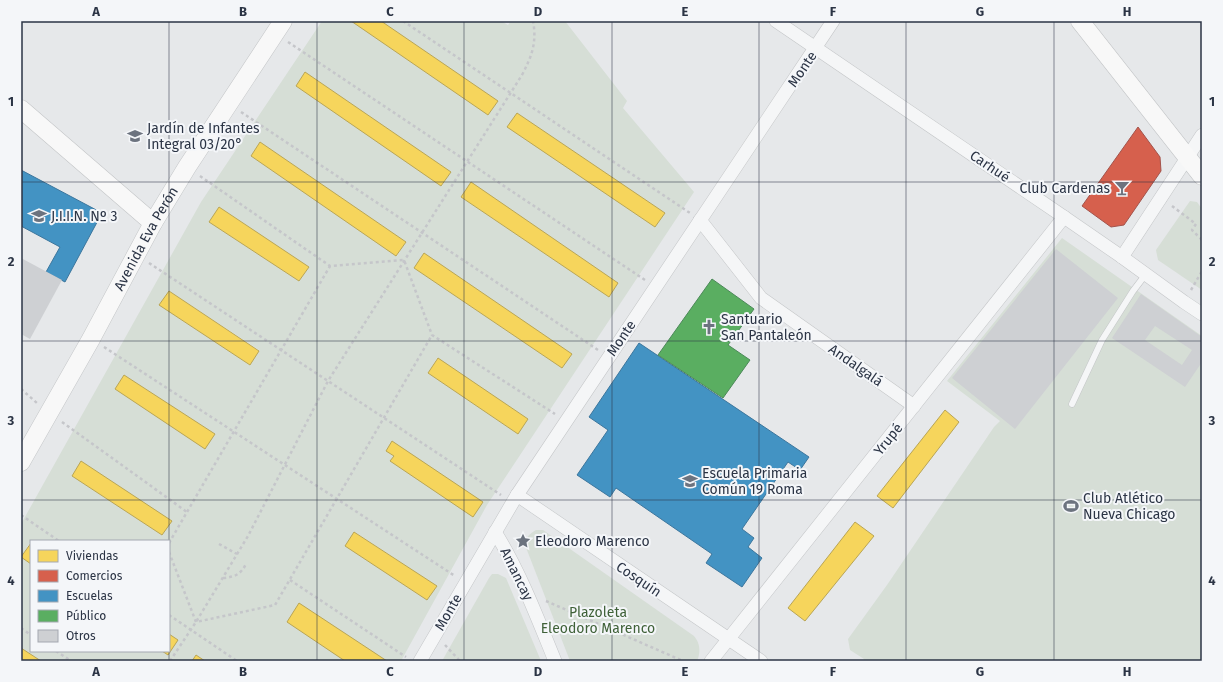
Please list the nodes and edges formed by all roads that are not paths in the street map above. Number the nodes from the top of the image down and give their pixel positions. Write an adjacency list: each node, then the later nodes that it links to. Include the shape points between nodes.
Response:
1 (776, 21): 5 (street, Carhué)
2 (833, 21): 5 (street, Monte)
3 (1080, 21): 8 (main road)
4 (279, 27): 12 (main road, Avenida Eva Perón)
5 (816, 48): 10 (street, Carhué); 11 (street, Monte)
6 (21, 109): 12 (main road)
7 (1202, 135): 8 (street)
8 (1187, 158): 9 (main road); 13 (street)
9 (1202, 176)
10 (1064, 217): 13 (street, Carhué); 17 (street, Yrupé)
11 (700, 220): 17 (street, Andalgalá, via 761,298); 19 (street, Monte)
12 (153, 223): 18 (main road, Avenida Eva Perón)
13 (1122, 257): 14 (street, Carhué)
14 (1146, 274): 15 (street, Carhué); 16 (lane, via 1102,340)
15 (1202, 314)
16 (1072, 404)
17 (914, 406): 21 (street, Yrupé)
18 (21, 462)
19 (515, 499): 20 (street, Monte); 21 (street, Cosquín)
20 (495, 532): 22 (street, Monte); 23 (street, Amancay, via 526,591)
21 (728, 640): 24 (street, Yrupé); 25 (street, Cosquín)
22 (420, 661)
23 (555, 661)
24 (711, 661)
25 (760, 661)

